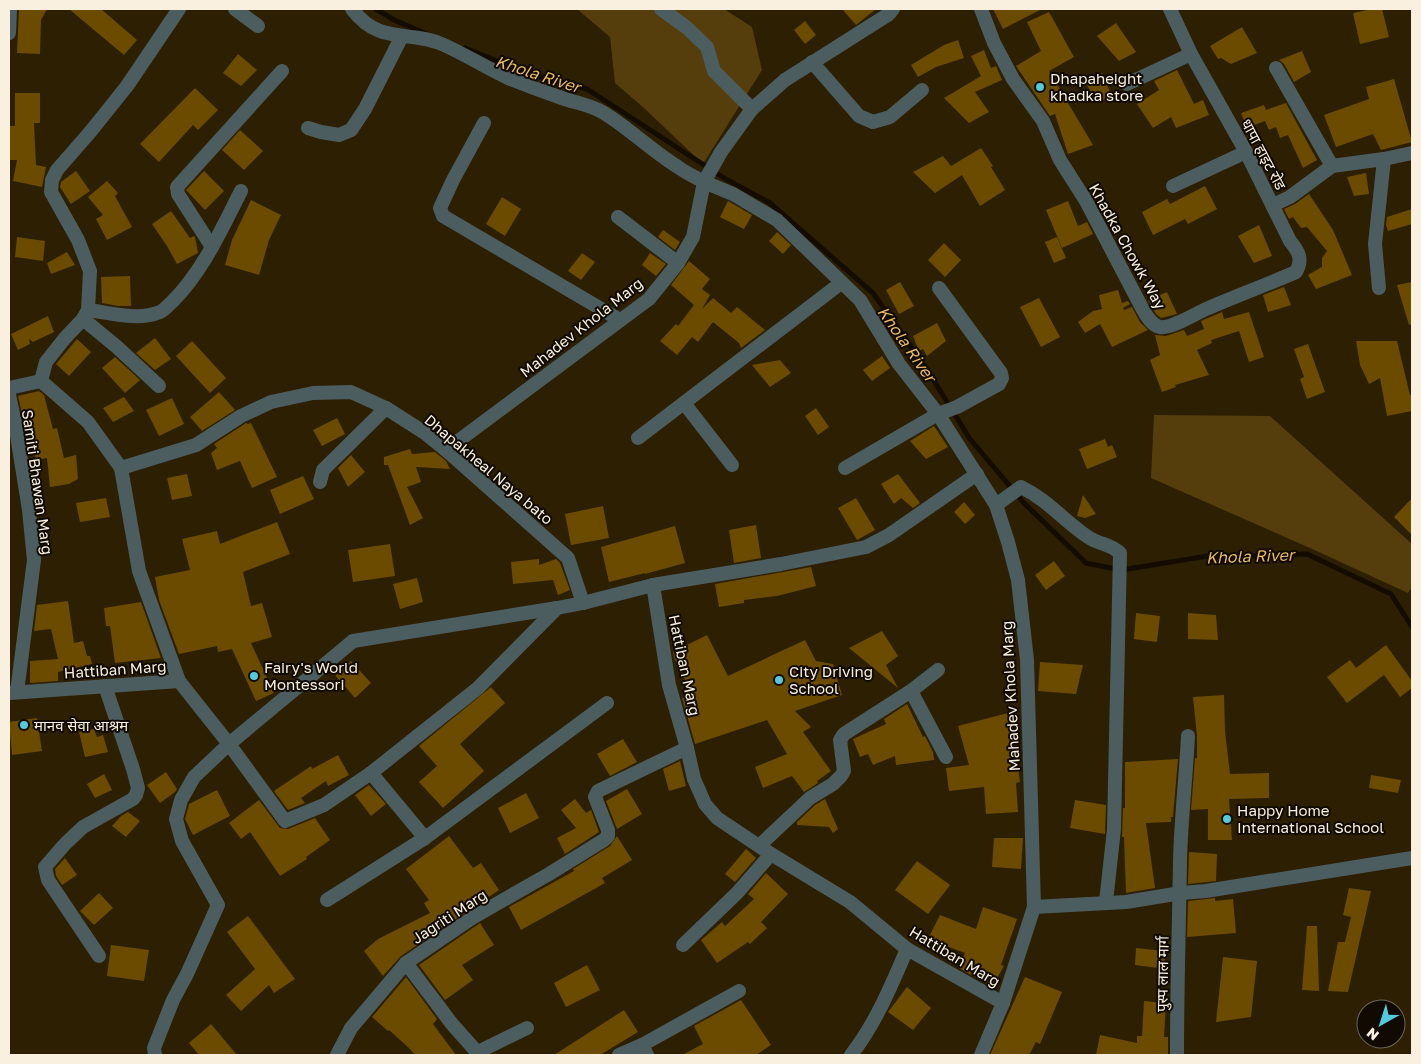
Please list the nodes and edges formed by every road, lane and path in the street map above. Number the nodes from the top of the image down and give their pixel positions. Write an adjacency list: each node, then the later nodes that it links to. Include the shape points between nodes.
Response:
1 (179, 9): 35 (street, via 127,86 52,180 51,192 78,240 90,271)
2 (235, 9): 9 (street)
3 (352, 9): 11 (street, via 378,31)
4 (661, 9): 18 (street, via 708,47 714,71)
5 (893, 9): 13 (street)
6 (981, 9): 28 (street, Khadka Chowk Way, via 994,44 1013,79 1043,121 1060,160 1086,201 1142,308 1157,326 1163,328 1185,320 1296,272 1299,252 1290,241)
7 (1170, 9): 12 (street, धापा हाइट रोड)
8 (9, 10): 10 (street)
9 (258, 26)
10 (9, 33)
11 (402, 36): 20 (street, via 365,109 350,130 339,135); 25 (street, via 439,43 508,78 592,107 678,168)
12 (1191, 54): 16 (street); 21 (street, धापा हाइट रोड)
13 (812, 62): 17 (street, via 859,116 873,122 890,118); 18 (street, via 784,80)
14 (1276, 68): 24 (street)
15 (282, 70): 30 (street, via 177,187 178,194)
16 (1127, 84)
17 (922, 90)
18 (752, 109): 25 (street)
19 (484, 123): 36 (street, via 440,208 443,216)
20 (308, 128)
21 (1246, 152): 26 (street); 28 (street, धापा हाइट रोड)
22 (1412, 153): 23 (street, धापा हाइट रोड)
23 (1384, 159): 24 (street, धापा हाइट रोड); 34 (street, via 1375,244)
24 (1332, 166): 28 (street, धापा हाइट रोड, via 1290,197)
25 (706, 178): 31 (street, Mahadev Khola Marg, via 693,237); 32 (street, Mahadev Khola Marg, via 777,220)
26 (1173, 186)
27 (241, 191): 30 (street)
28 (1273, 205)
29 (618, 218): 31 (street)
30 (212, 247): 35 (street, via 194,276 162,312 139,316)
31 (678, 263): 36 (street, Mahadev Khola Marg, via 649,299)
32 (841, 283): 41 (street); 43 (street, Mahadev Khola Marg, via 860,300 898,364)
33 (939, 288): 43 (street, via 1002,378 999,384)
34 (1379, 288)
35 (86, 315): 37 (street, via 46,362); 38 (street)
36 (620, 320): 45 (street, Mahadev Khola Marg)
37 (41, 381): 39 (street); 47 (street, via 88,422)
38 (159, 386)
39 (9, 388)
40 (9, 395): 59 (street, Samiti Bhawan Marg, via 34,560)
41 (684, 403): 44 (street); 46 (street)
42 (386, 408): 45 (street, Dhapakheal Naya bato, via 425,432); 47 (street, Dhapakheal Naya bato, via 351,392 312,393 271,402 241,416 196,445); 50 (street, via 323,470)
43 (947, 411): 48 (street); 49 (street, Mahadev Khola Marg)
44 (638, 438)
45 (446, 450): 53 (street, Dhapakheal Naya bato, via 568,558)
46 (732, 465)
47 (121, 468): 56 (street, via 139,571)
48 (845, 468)
49 (976, 474): 51 (street, Mahadev Khola Marg); 52 (street, via 889,535 866,547)
50 (320, 482)
51 (996, 505): 72 (street, via 1021,487 1044,500 1088,537 1112,546 1120,553 1114,829); 73 (street, Mahadev Khola Marg, via 1018,580 1027,660)
52 (653, 585): 53 (street); 63 (street, Hattiban Marg, via 670,685)
53 (583, 603): 54 (street)
54 (557, 608): 62 (street, via 353,641); 65 (street, via 478,688)
55 (938, 670): 58 (street)
56 (179, 681): 57 (street, Hattiban Marg); 62 (street, Hattiban Marg)
57 (105, 686): 59 (street, Hattiban Marg); 76 (street, via 133,769 138,788 136,795 83,827 45,867 48,880)
58 (911, 691): 64 (street); 67 (street, via 844,734 840,740 844,771 841,776 810,798)
59 (13, 693)
60 (607, 703): 66 (street)
61 (1188, 736): 70 (street, पुस्प लाल मार्ग)
62 (229, 744): 65 (street, Hattiban Marg, via 285,821 324,805); 82 (street, via 194,777 181,800 176,819 182,840 218,904 173,1000 154,1048)
63 (687, 748): 67 (street, Hattiban Marg, via 694,779 705,804 716,818); 77 (street, Jagriti Marg, via 598,791 595,797 608,830 604,840 472,918)
64 (946, 758)
65 (371, 773): 66 (street)
66 (425, 838): 71 (street)
67 (760, 845): 68 (street, Hattiban Marg)
68 (771, 854): 74 (street, via 737,893); 75 (street, Hattiban Marg, via 850,902)
69 (1412, 858): 70 (street, via 1206,892)
70 (1181, 893): 72 (street); 87 (street, पुस्प लाल मार्ग)
71 (327, 900)
72 (1106, 902): 73 (street)
73 (1034, 907): 79 (street, Hattiban Marg)
74 (683, 945)
75 (908, 949): 79 (street, Hattiban Marg); 85 (street, via 882,1008)
76 (99, 956)
77 (406, 963): 80 (street, via 476,1051); 83 (street, Jagriti Marg, via 351,1028)
78 (739, 991): 81 (street)
79 (1003, 1003): 86 (street)
80 (526, 1028)
81 (645, 1050): 84 (street)
82 (155, 1055)
83 (337, 1055)
84 (619, 1055)
85 (852, 1055)
86 (980, 1055)
87 (1177, 1055)

